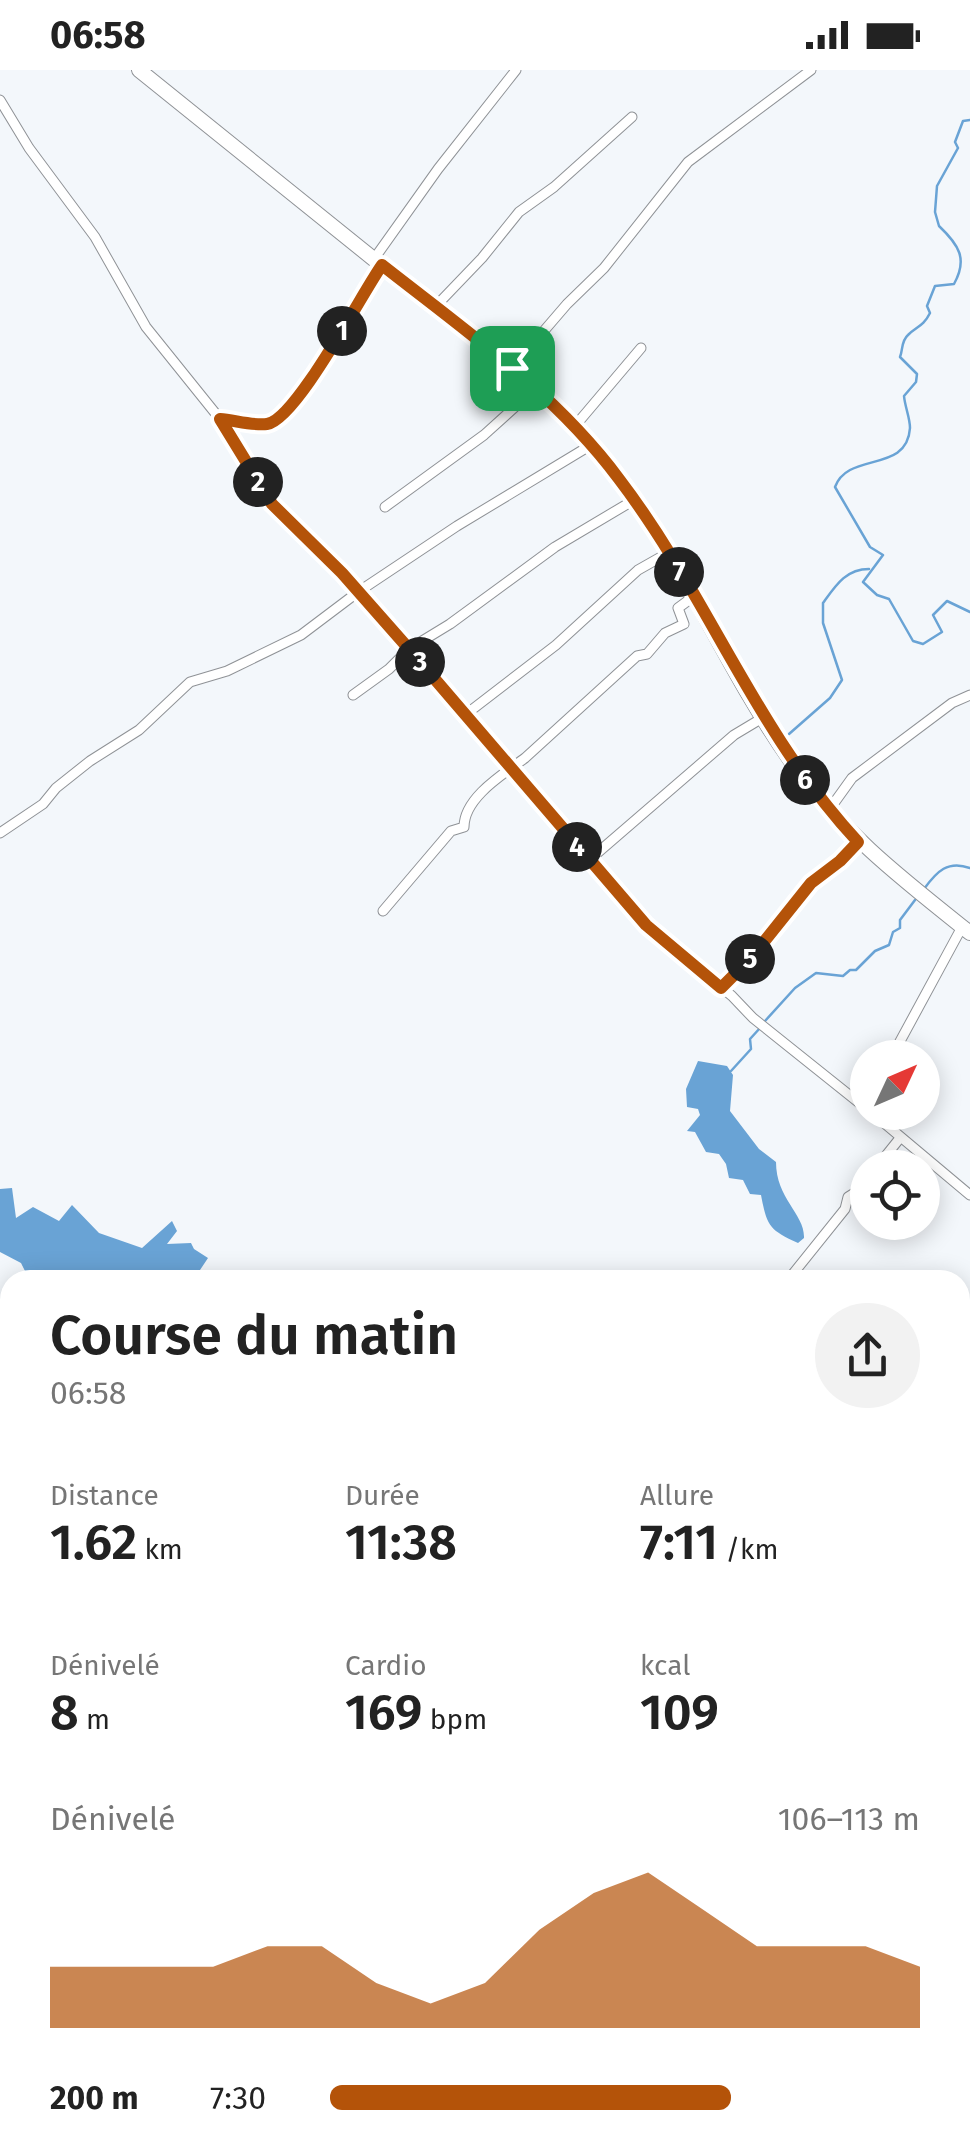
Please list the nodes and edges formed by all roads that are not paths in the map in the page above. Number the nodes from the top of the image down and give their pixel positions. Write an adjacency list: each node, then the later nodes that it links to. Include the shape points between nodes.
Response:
1 (138, 70): 6 (main road)
2 (516, 70): 6 (street, via 438,169)
3 (811, 70): 9 (street, via 688,162)
4 (0, 100): 11 (street, via 95,237 146,327)
5 (632, 117): 7 (street, via 519,212)
6 (378, 262): 7 (main road); 11 (street, via 308,383 276,419)
7 (435, 307): 9 (main road)
8 (642, 348): 12 (street)
9 (512, 368): 10 (main road)
10 (536, 388): 12 (main road); 15 (street, via 484,435)
11 (220, 419): 17 (street, via 272,504)
12 (574, 426): 13 (main road)
13 (591, 446): 14 (main road); 17 (street)
14 (634, 500): 16 (main road); 19 (street)
15 (385, 506)
16 (668, 553): 18 (main road); 22 (street, via 623,582 556,645)
17 (358, 592): 19 (street); 26 (street, via 301,636 190,682 139,730)
18 (694, 597): 23 (main road); 24 (street, via 678,609 684,624)
19 (409, 649): 20 (street); 22 (street)
20 (353, 695)
21 (970, 695): 25 (street, via 852,778)
22 (465, 714): 24 (street)
23 (765, 721): 25 (main road); 28 (street, via 734,735)
24 (508, 766): 28 (street); 29 (street, via 470,806 464,827 451,832)
25 (829, 810): 27 (main road)
26 (0, 833)
27 (858, 842): 30 (main road); 31 (street, via 811,883)
28 (588, 861): 31 (street, via 646,925)
29 (383, 912)
30 (966, 930): 32 (street)
31 (721, 988): 33 (street)
32 (902, 1040)
33 (850, 1096)
34 (891, 1130): 35 (street)
35 (900, 1138): 36 (street); 38 (street)
36 (890, 1150)
37 (850, 1195): 39 (street)
38 (970, 1195)
39 (796, 1270)

